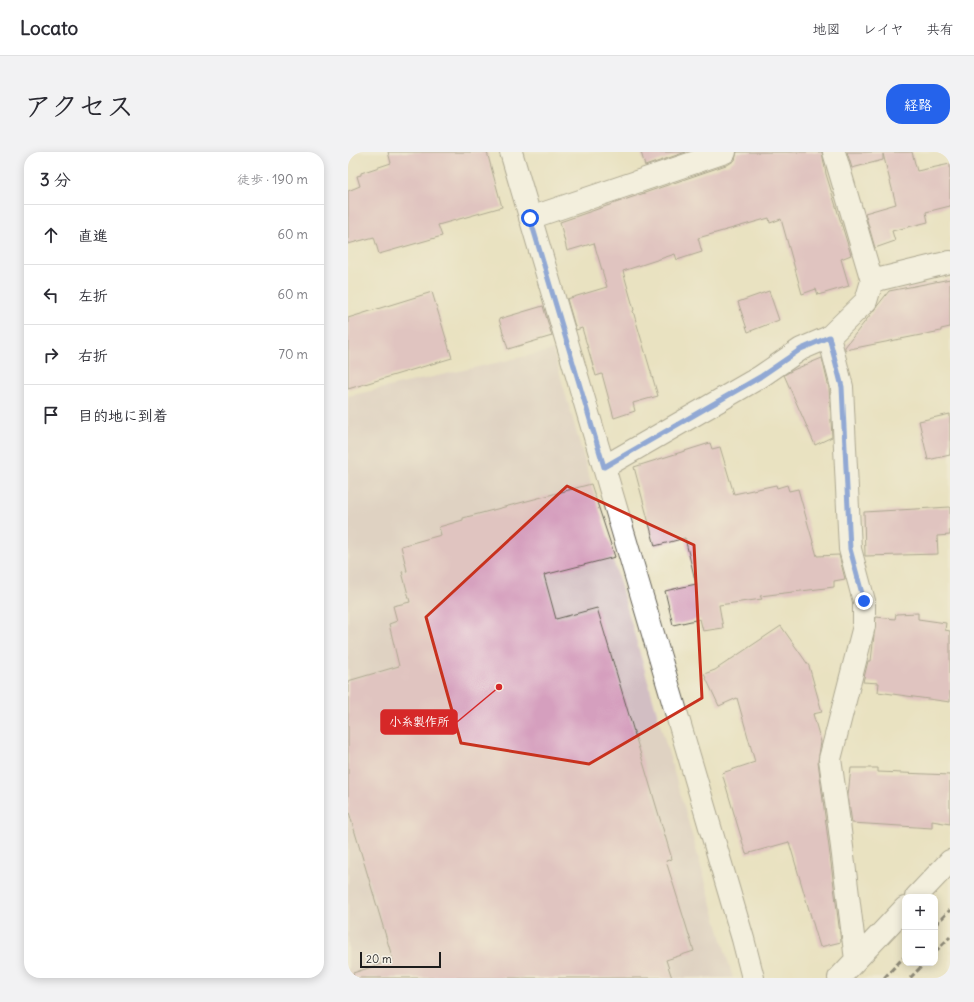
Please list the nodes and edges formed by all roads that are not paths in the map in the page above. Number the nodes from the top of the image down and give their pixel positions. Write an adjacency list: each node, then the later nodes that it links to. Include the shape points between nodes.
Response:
1 (511, 152): 4 (street)
2 (725, 152): 4 (street)
3 (834, 152): 6 (street)
4 (530, 218): 8 (street)
5 (950, 262): 6 (street)
6 (872, 282): 7 (street, via 866,301)
7 (829, 337): 8 (street, via 801,349 760,377); 12 (street, via 842,387 850,549 864,601 864,626 830,760)
8 (604, 467): 13 (street, via 744,939)
9 (950, 861): 10 (street)
10 (919, 894)
11 (902, 911): 12 (street)
12 (856, 960): 14 (street)
13 (753, 978)
14 (839, 978)

